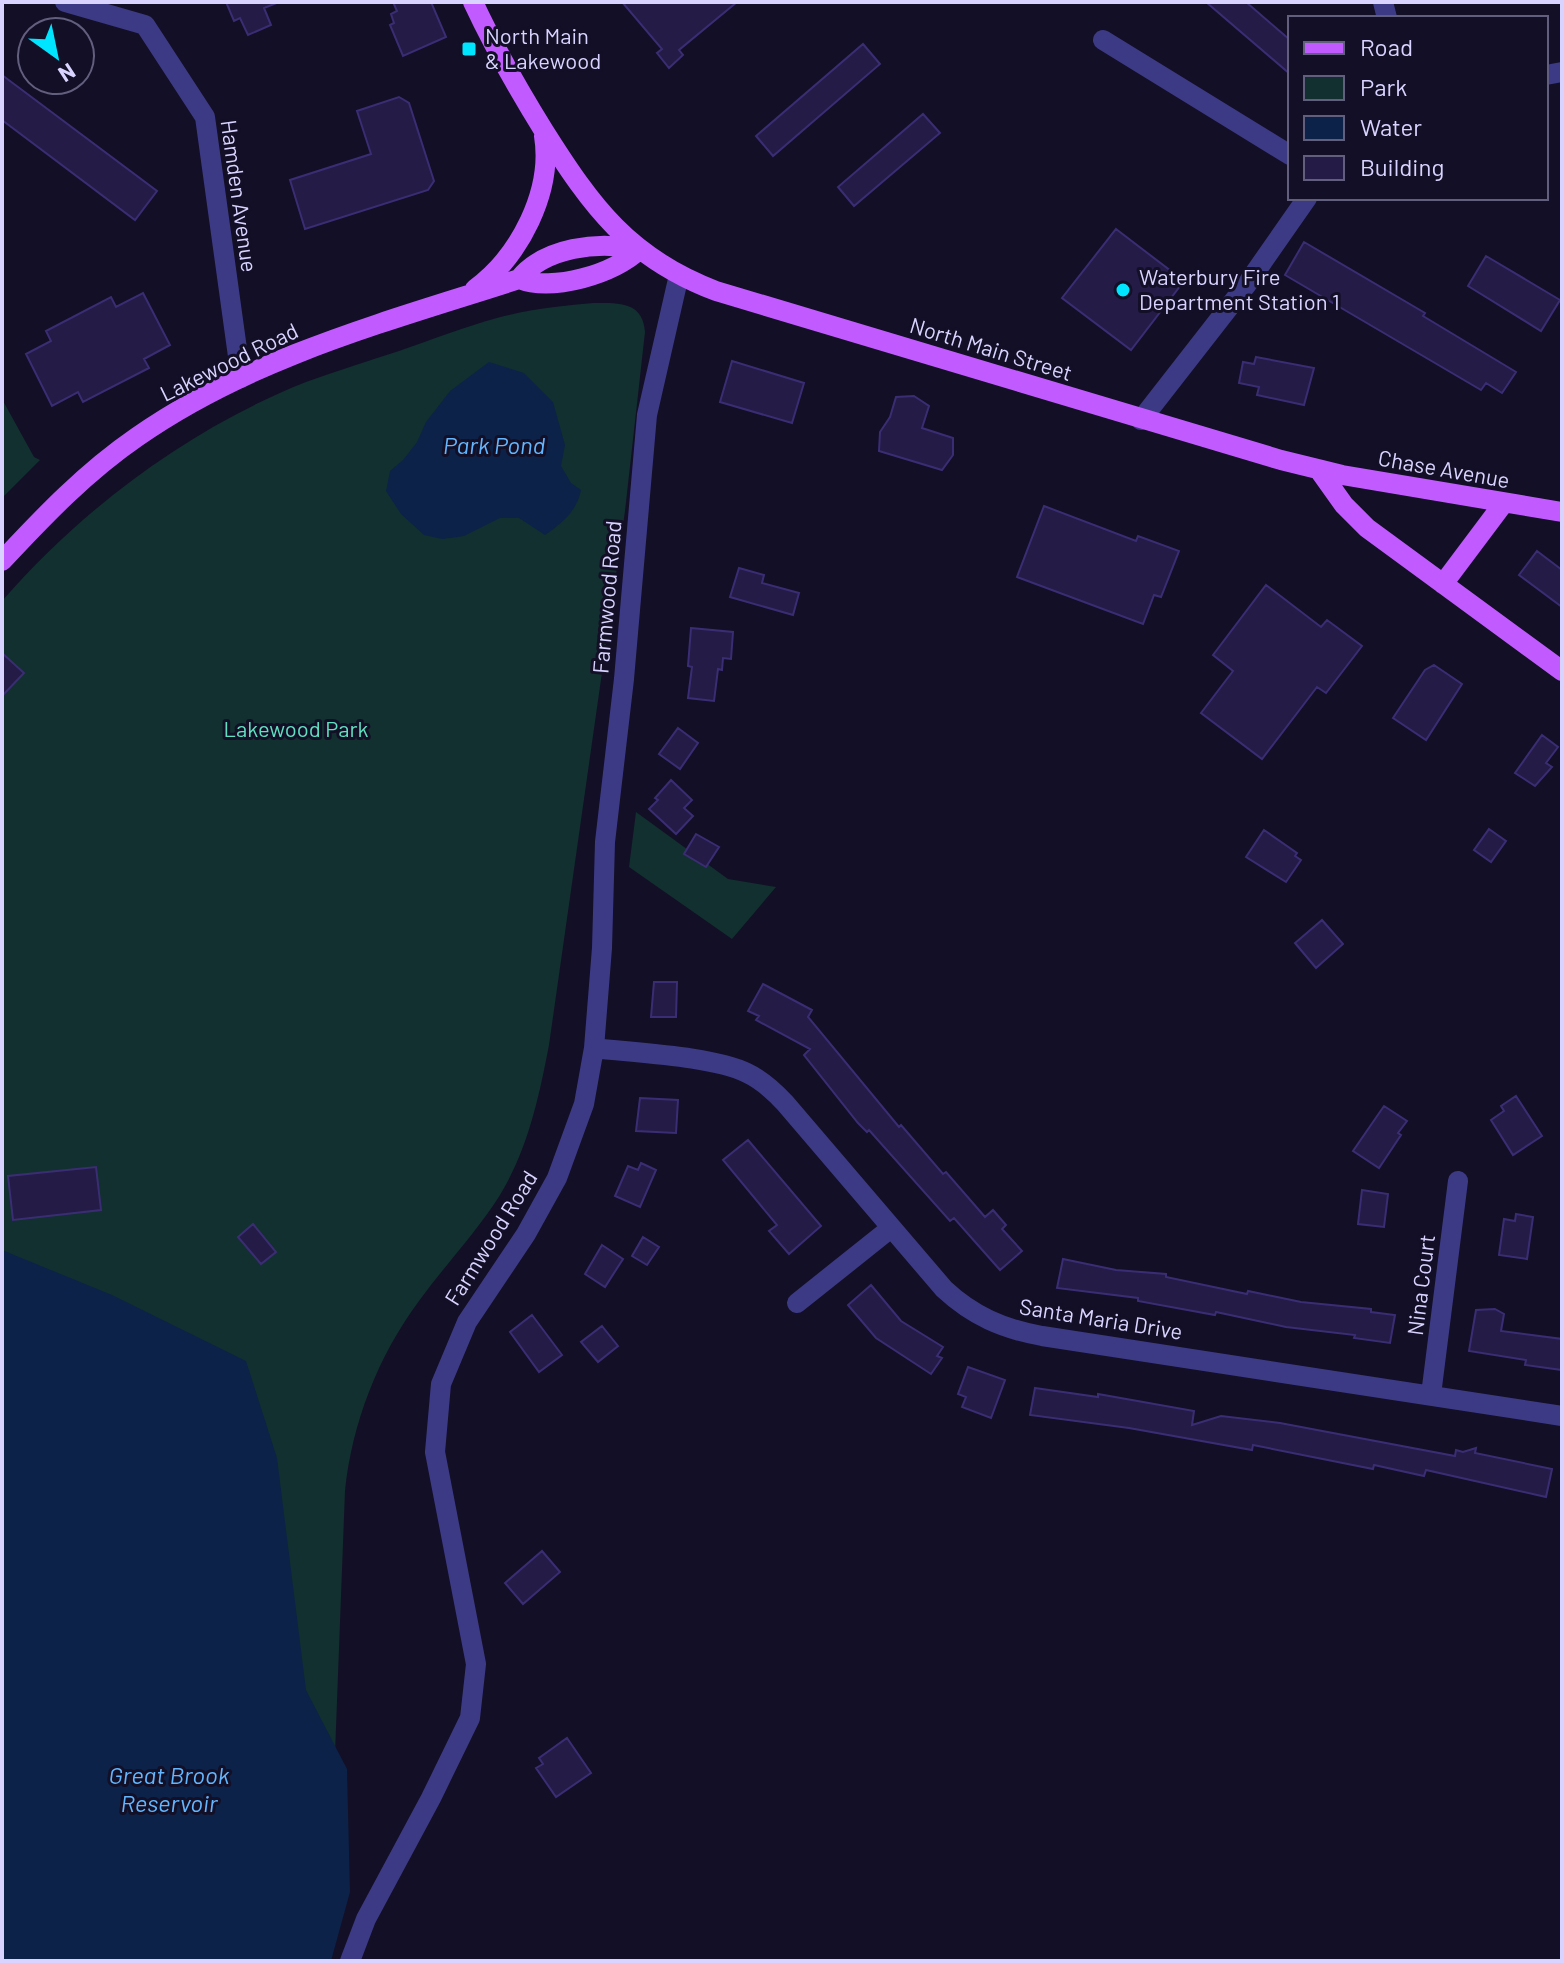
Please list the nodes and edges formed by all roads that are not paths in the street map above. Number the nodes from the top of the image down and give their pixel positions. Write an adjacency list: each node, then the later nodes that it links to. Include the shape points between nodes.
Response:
1 (65, 2): 11 (street, Hamden Avenue, via 145,25 205,117)
2 (473, 2): 4 (main road, North Main Street)
3 (1103, 40): 5 (street)
4 (542, 128): 7 (main road, North Main Street, via 587,198); 10 (main road, via 545,168 527,225 494,273)
5 (1288, 154)
6 (1306, 200): 12 (street)
7 (640, 249): 8 (main road, North Main Street); 9 (main road, Lakewood Road, via 600,273 542,284); 9 (main road, Lakewood Road, via 608,244 575,249 537,262)
8 (679, 275): 12 (main road, North Main Street, via 716,291); 19 (street, Farmwood Road, via 647,415 605,842)
9 (519, 279): 10 (main road, Lakewood Road)
10 (460, 298): 11 (main road, Lakewood Road, via 310,348)
11 (241, 378): 16 (main road, Lakewood Road, via 184,407 115,453)
12 (1141, 420): 13 (main road, North Main Street)
13 (1319, 470): 14 (main road, Chase Avenue); 17 (main road, via 1355,517)
14 (1503, 504): 15 (main road, Chase Avenue); 17 (main road)
15 (1562, 512)
16 (2, 561)
17 (1443, 584): 18 (main road)
18 (1562, 671)
19 (594, 1048): 21 (street, Santa Maria Drive, via 716,1064 757,1079 785,1103); 25 (street, Farmwood Road, via 584,1104 557,1178 467,1322 441,1384 435,1452 476,1664 470,1718 366,1919)
20 (1458, 1181): 23 (street, Nina Court)
21 (891, 1228): 22 (street); 23 (street, Santa Maria Drive, via 956,1300 1002,1327)
22 (797, 1303)
23 (1431, 1395): 24 (street, Santa Maria Drive)
24 (1562, 1416)
25 (350, 1961)

